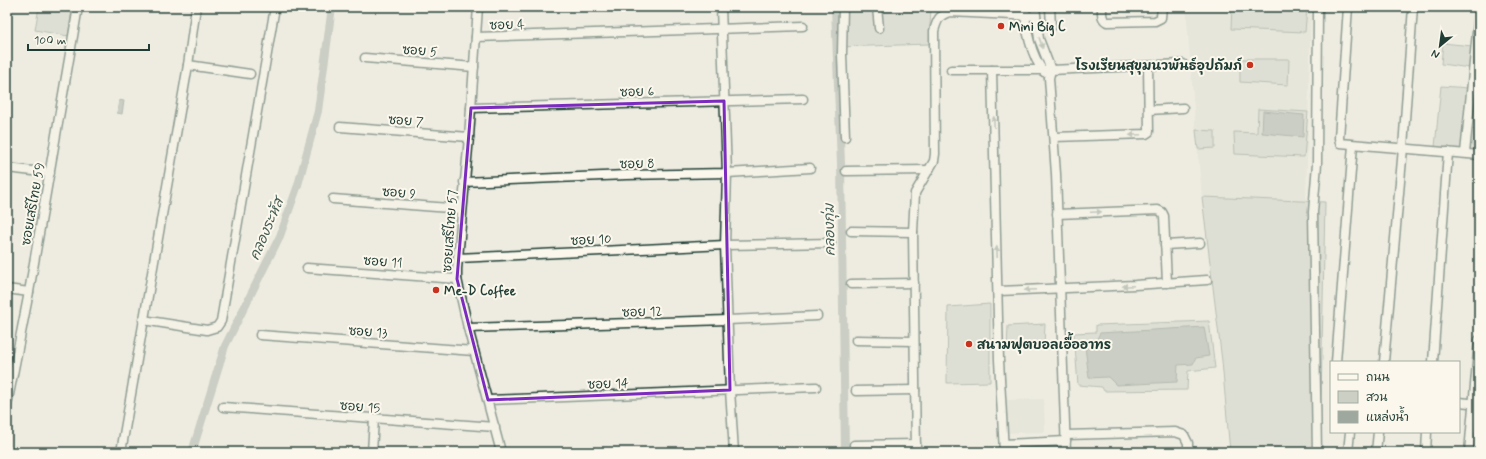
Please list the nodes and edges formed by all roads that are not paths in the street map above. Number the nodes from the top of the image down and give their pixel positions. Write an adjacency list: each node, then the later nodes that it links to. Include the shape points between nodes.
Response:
1 (78, 7): 51 (street, ซอยเสรีไทย 59)
2 (196, 7): 25 (street)
3 (275, 7): 75 (street, via 221,321 217,327 207,330)
4 (478, 7): 22 (street, ซอยเสรีไทย 57)
5 (721, 7): 21 (street)
6 (844, 7): 40 (street, via 842,54)
7 (877, 7): 20 (street)
8 (1035, 7): 17 (street)
9 (1050, 7): 19 (street)
10 (1102, 7): 11 (street, via 1102,18 1107,22 1159,20)
11 (1162, 7)
12 (1318, 7): 110 (street, via 1317,164 1313,212)
13 (1348, 7): 42 (street, via 1339,138 1340,143)
14 (1413, 7): 43 (street)
15 (1025, 11): 17 (street); 30 (street, via 1030,40); 49 (street, via 950,12 942,14 937,21 934,31 935,154)
16 (1479, 12): 45 (street)
17 (1035, 16): 32 (street, one-way to 32)
18 (802, 26): 21 (street, ซอย 4)
19 (1051, 27)
20 (879, 28)
21 (722, 30): 22 (street, ซอย 4); 34 (street)
22 (476, 37): 27 (street, ซอยเสรีไทย 57)
23 (365, 58): 27 (street, ซอย 5)
24 (1183, 64): 26 (street)
25 (188, 65): 31 (street); 75 (street)
26 (1148, 66): 32 (street); 37 (street)
27 (474, 67): 35 (street, ซอยเสรีไทย 57)
28 (951, 70): 29 (street)
29 (992, 70): 30 (street); 72 (street, one-way to 29)
30 (1042, 70): 32 (street)
31 (250, 74)
32 (1050, 74): 41 (street)
33 (803, 99): 34 (street, ซอย 6)
34 (724, 101): 35 (street, ซอย 6); 52 (street)
35 (471, 108): 39 (street, ซอยเสรีไทย 57)
36 (1183, 108): 37 (street)
37 (1149, 110): 41 (street, one-way to 41, via 1149,132 1146,134)
38 (340, 127): 39 (street, ซอย 7)
39 (469, 137): 53 (street, ซอยเสรีไทย 57)
40 (845, 137)
41 (1054, 138): 56 (street)
42 (1353, 145): 43 (street); 83 (street)
43 (1403, 148): 44 (street); 84 (street)
44 (1448, 152): 45 (street); 85 (street)
45 (1465, 153): 46 (street)
46 (1479, 154)
47 (7, 168): 51 (street)
48 (810, 168): 52 (street, ซอย 8)
49 (929, 170): 50 (street); 58 (street, via 915,193)
50 (846, 171)
51 (50, 174): 73 (street, ซอยเสรีไทย 59)
52 (727, 174): 53 (street, ซอย 8, via 626,174); 61 (street)
53 (464, 182): 55 (street, ซอยเสรีไทย 57)
54 (334, 199): 55 (street, ซอย 9)
55 (462, 209): 63 (street, ซอยเสรีไทย 57)
56 (1057, 214): 62 (street, one-way to 62, via 1158,210 1164,216); 70 (street)
57 (851, 231): 58 (street)
58 (913, 232): 67 (street)
59 (831, 243): 61 (street, ซอย 10)
60 (1200, 243): 62 (street)
61 (725, 245): 63 (street, ซอย 10); 76 (street)
62 (1165, 245): 68 (street)
63 (458, 258): 65 (street, ซอยเสรีไทย 57)
64 (307, 268): 65 (street, ซอย 11)
65 (457, 279): 77 (street, ซอยเสรีไทย 57)
66 (1207, 280): 68 (street)
67 (914, 283): 69 (street); 81 (street)
68 (1167, 283): 70 (street, one-way to 70)
69 (851, 284)
70 (1061, 288): 72 (street, one-way to 72); 100 (street)
71 (7, 289): 73 (street)
72 (998, 291): 103 (street)
73 (29, 292): 93 (street, ซอยเสรีไทย 59)
74 (817, 316): 76 (street, ซอย 12)
75 (143, 320): 104 (street)
76 (727, 320): 77 (street, ซอย 12); 87 (street)
77 (468, 328): 82 (street, ซอยเสรีไทย 57)
78 (260, 336): 82 (street, ซอย 13)
79 (856, 340): 81 (street)
80 (1479, 340): 92 (street)
81 (914, 341): 88 (street)
82 (474, 351): 90 (street, ซอยเสรีไทย 57)
83 (1336, 361)
84 (1384, 361)
85 (1433, 361)
86 (816, 387): 87 (street, ซอย 14)
87 (730, 390): 90 (street, ซอย 14); 107 (street)
88 (915, 390): 89 (street); 102 (street)
89 (856, 391)
90 (488, 400): 96 (street, ซอยเสรีไทย 57)
91 (1460, 402): 92 (street)
92 (1476, 404): 114 (street)
93 (7, 405)
94 (223, 407): 95 (street, ซอย 15)
95 (374, 419): 96 (street, ซอย 15); 105 (street)
96 (495, 427): 106 (street, ซอยเสรีไทย 57)
97 (1350, 433): 111 (street)
98 (1378, 433): 112 (street)
99 (1427, 433): 113 (street)
100 (1066, 438): 103 (street); 108 (street); 109 (street, via 1175,432 1184,435 1188,443)
101 (854, 445): 102 (street)
102 (916, 448)
103 (1004, 448)
104 (121, 452)
105 (372, 452)
106 (501, 452)
107 (734, 452)
108 (1066, 452)
109 (1188, 452)
110 (1316, 452)
111 (1348, 452)
112 (1376, 452)
113 (1426, 452)
114 (1470, 452)

